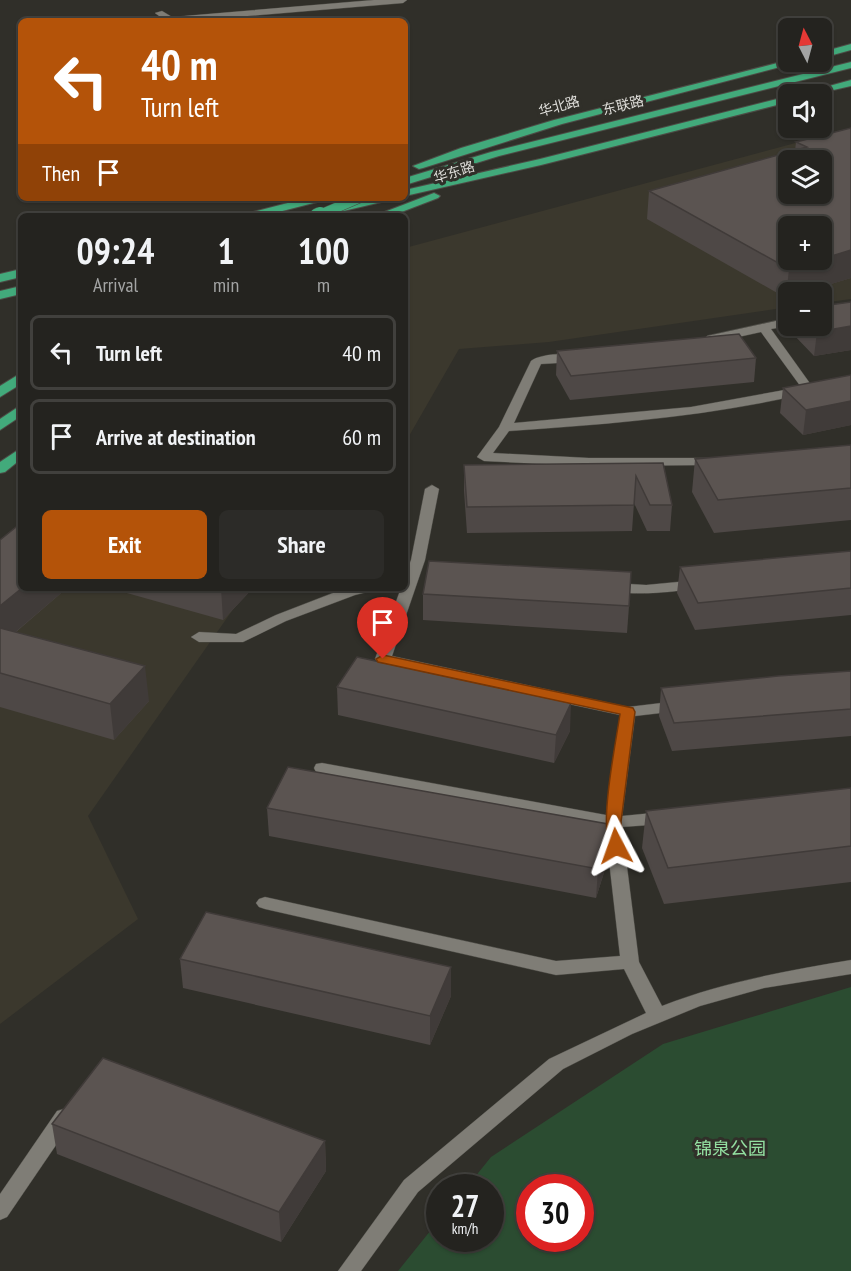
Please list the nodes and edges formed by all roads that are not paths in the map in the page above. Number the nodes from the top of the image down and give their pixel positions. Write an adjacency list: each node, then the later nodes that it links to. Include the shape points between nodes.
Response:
1 (403, 0): 4 (street)
2 (159, 13): 3 (street)
3 (166, 18)
4 (204, 18)
5 (851, 47): 6 (highway)
6 (832, 52)
7 (851, 65): 14 (highway, 东联路, via 495,154)
8 (778, 66): 13 (highway, 华北路, via 574,117)
9 (851, 83): 10 (highway)
10 (832, 88)
11 (778, 102): 12 (highway)
12 (541, 162): 15 (highway); 22 (highway, 华东路)
13 (408, 170)
14 (408, 181)
15 (408, 193)
16 (309, 201): 19 (highway)
17 (352, 201): 20 (highway, bridge)
18 (374, 201): 21 (highway)
19 (261, 213)
20 (323, 213)
21 (324, 213)
22 (389, 213)
23 (18, 274): 24 (highway)
24 (0, 278)
25 (18, 291): 26 (highway)
26 (0, 295)
27 (778, 324): 28 (street)
28 (763, 326): 29 (street); 35 (street, via 814,388 766,399 605,421)
29 (697, 343)
30 (583, 357): 35 (street, via 537,361)
31 (18, 379): 32 (highway)
32 (0, 393)
33 (18, 411): 34 (highway)
34 (0, 426)
35 (505, 427): 37 (street, via 484,457)
36 (18, 454): 38 (highway)
37 (709, 462)
38 (0, 469)
39 (432, 489): 40 (street)
40 (413, 579): 46 (street, via 383,659)
41 (715, 583): 42 (street, via 646,589)
42 (599, 587)
43 (351, 591): 44 (street, via 238,639)
44 (199, 637)
45 (698, 704): 46 (street)
46 (628, 712): 49 (street)
47 (322, 768): 49 (street)
48 (685, 816): 49 (street)
49 (614, 822): 51 (street)
50 (265, 903): 51 (street, via 556,968)
51 (630, 962): 53 (street)
52 (851, 967): 53 (street, via 764,981)
53 (657, 1016): 56 (street, via 556,1064 485,1121 411,1186)
54 (75, 1100): 55 (street)
55 (0, 1211)
56 (349, 1271)

